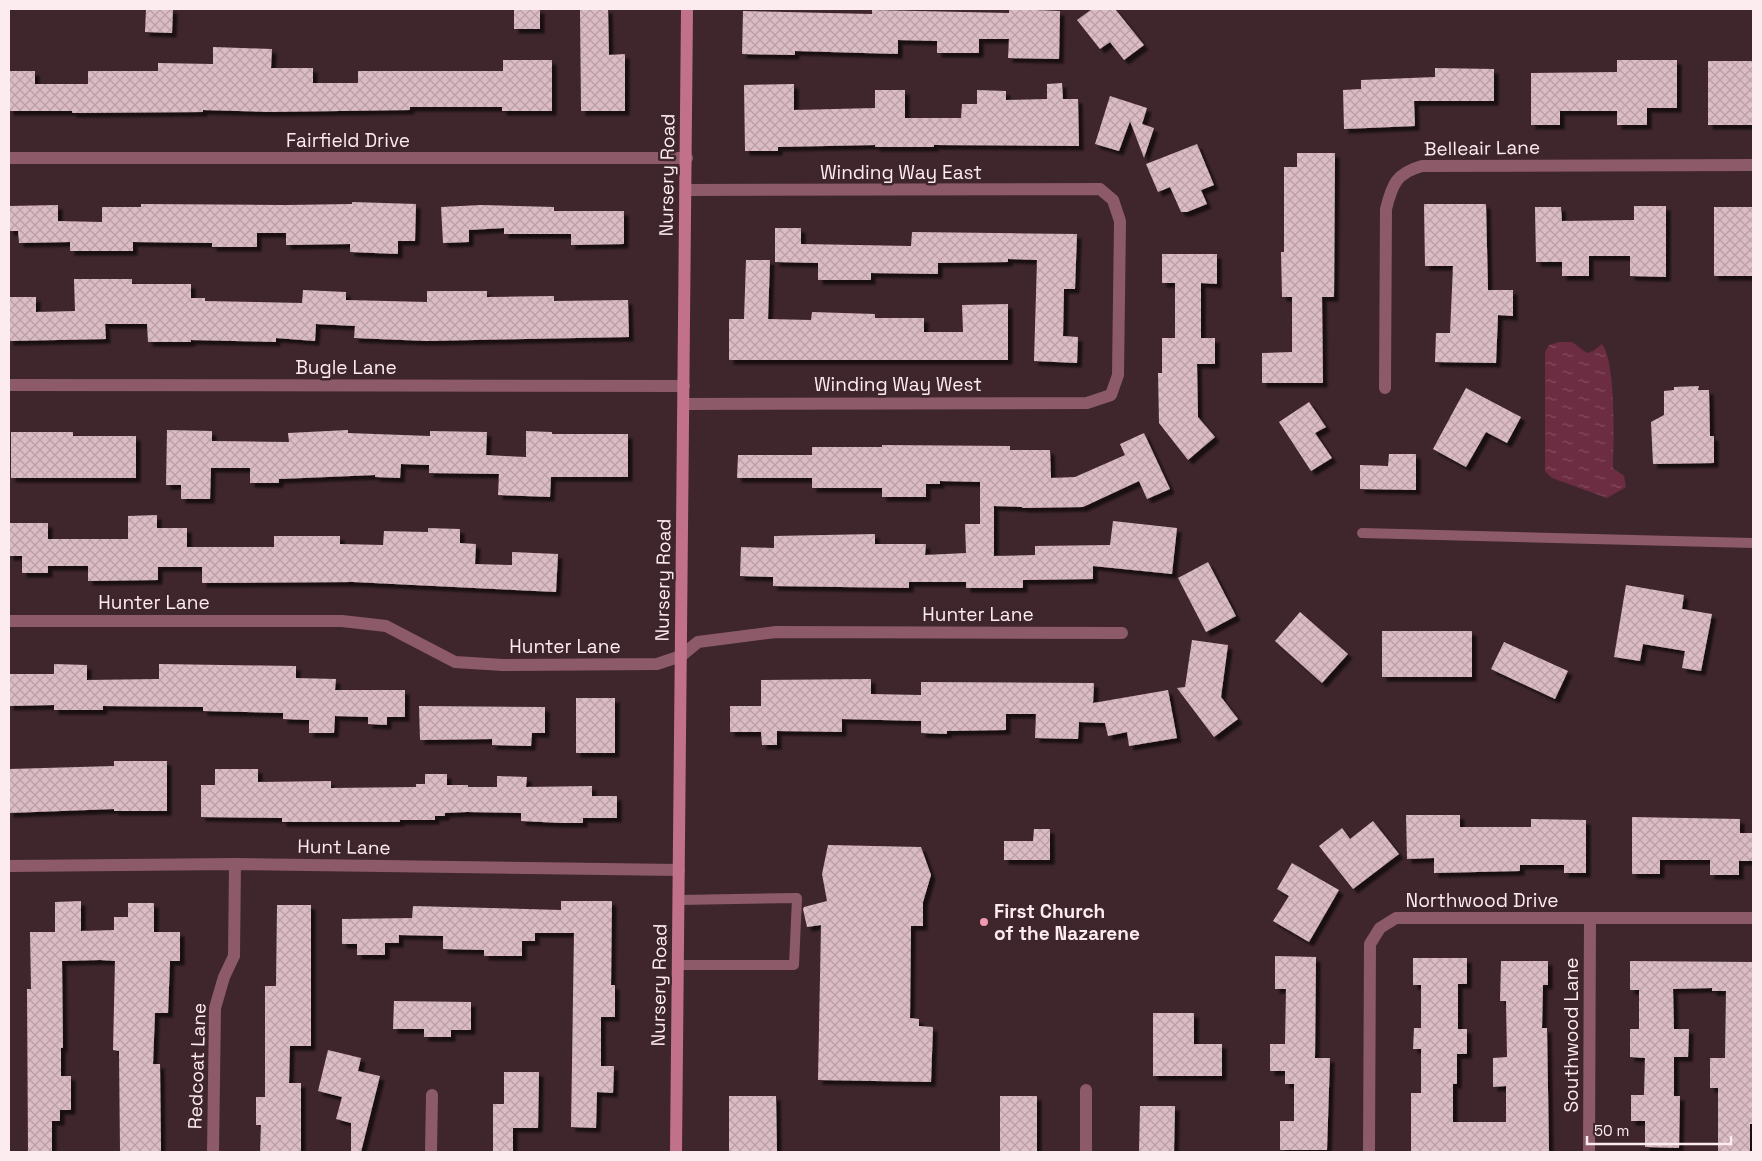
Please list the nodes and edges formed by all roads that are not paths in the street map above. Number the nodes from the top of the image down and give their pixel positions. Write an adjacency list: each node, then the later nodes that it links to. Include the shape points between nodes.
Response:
1 (687, 9): 3 (street, Nursery Road)
2 (9, 158): 3 (street, Fairfield Drive)
3 (687, 158): 5 (street, Nursery Road)
4 (1753, 165): 8 (street, Belleair Lane, via 1422,166 1407,170 1390,191 1386,209)
5 (686, 190): 7 (street, Nursery Road); 9 (street, Winding Way East, via 1100,189 1113,200 1120,221 1118,375)
6 (9, 385): 7 (street, Bugle Lane)
7 (684, 386): 10 (street, Nursery Road)
8 (1385, 388)
9 (1111, 395): 10 (street, Winding Way West, via 1087,403)
10 (684, 404): 15 (street, Nursery Road)
11 (1362, 533): 12 (lane)
12 (1753, 543)
13 (9, 621): 15 (street, Hunter Lane, via 342,621 386,626 455,662 503,665 657,664)
14 (1122, 633): 15 (street, Hunter Lane, via 776,632 698,642)
15 (681, 656): 18 (street, Nursery Road)
16 (235, 864): 17 (street, Hunt Lane); 18 (street, Hunt Lane); 25 (street, Redcoat Lane, via 234,956 215,1008)
17 (9, 866)
18 (679, 870): 19 (street, Nursery Road)
19 (679, 900): 22 (street, Nursery Road); 22 (lane, via 797,898 794,965)
20 (1590, 918): 21 (street, Northwood Drive); 29 (street, Northwood Drive, via 1396,918 1380,928 1370,944); 30 (street, Southwood Lane)
21 (1753, 918)
22 (678, 965): 27 (street, Nursery Road)
23 (1086, 1090): 28 (street)
24 (432, 1095): 26 (street)
25 (213, 1152)
26 (431, 1152)
27 (676, 1152)
28 (1086, 1152)
29 (1369, 1152)
30 (1589, 1152)

